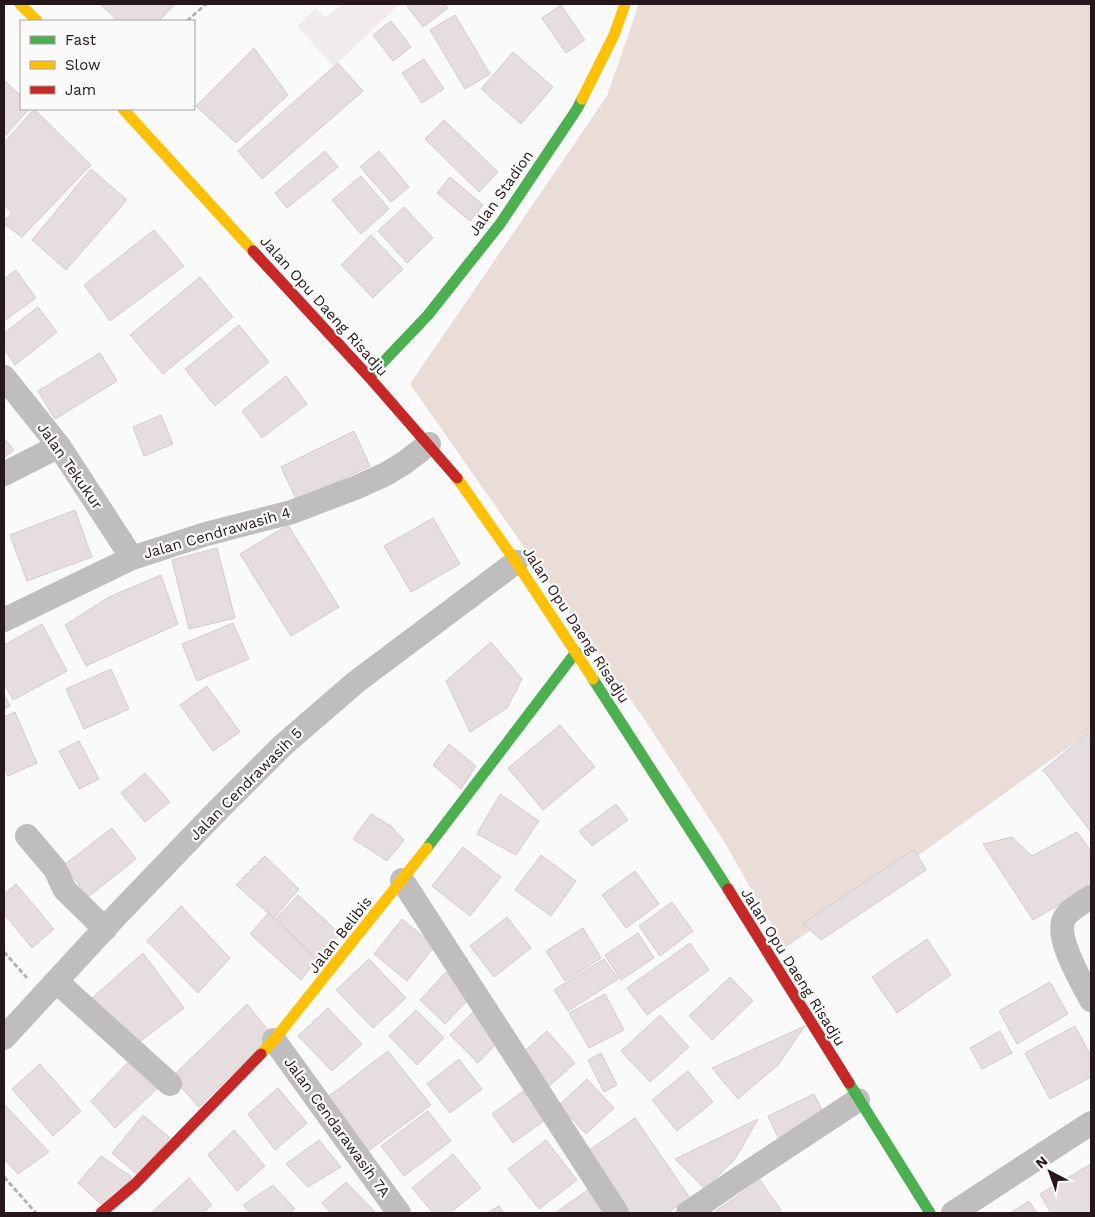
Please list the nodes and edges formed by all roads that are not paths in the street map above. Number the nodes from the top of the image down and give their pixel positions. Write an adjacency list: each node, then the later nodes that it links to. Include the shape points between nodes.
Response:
1 (20, 4): 3 (main road)
2 (625, 4): 6 (main road, Jalan Stadion, via 614,35 577,109 500,224 428,314)
3 (36, 20)
4 (123, 110): 6 (main road, Jalan Opu Daeng Risadju)
5 (4, 377): 8 (street, Jalan Tekukur)
6 (369, 377): 7 (main road, Jalan Opu Daeng Risadju)
7 (429, 444): 10 (street, Jalan Cendrawasih 4, via 398,467 355,488 292,512 206,534); 11 (main road, Jalan Opu Daeng Risadju, via 455,475)
8 (59, 446): 9 (street); 10 (street, Jalan Tekukur)
9 (4, 474)
10 (132, 558): 12 (street, Jalan Cendrawasih 4)
11 (516, 562): 13 (main road, Jalan Opu Daeng Risadju); 17 (street, Jalan Cendrawasih 5, via 356,682 282,746)
12 (4, 620)
13 (576, 652): 15 (main road, Jalan Belibis); 23 (main road, Jalan Opu Daeng Risadju, via 705,852)
14 (27, 836): 17 (street, via 55,869 65,890)
15 (402, 880): 21 (main road, Jalan Belibis); 27 (street)
16 (1091, 897): 19 (street, via 1075,907 1062,927 1066,948)
17 (105, 929): 18 (street, Jalan Cendrawasih 5)
18 (50, 989): 20 (street, Jalan Cendrawasih 5); 22 (street)
19 (1091, 1000)
20 (4, 1038)
21 (274, 1040): 25 (main road, Jalan Belibis, via 135,1184); 26 (street, Jalan Cendarawasih 7A)
22 (170, 1084)
23 (858, 1100): 28 (street); 29 (main road, Jalan Opu Daeng Risadju)
24 (1091, 1123): 30 (street)
25 (101, 1213)
26 (400, 1213)
27 (617, 1213)
28 (688, 1213)
29 (930, 1213)
30 (953, 1213)

